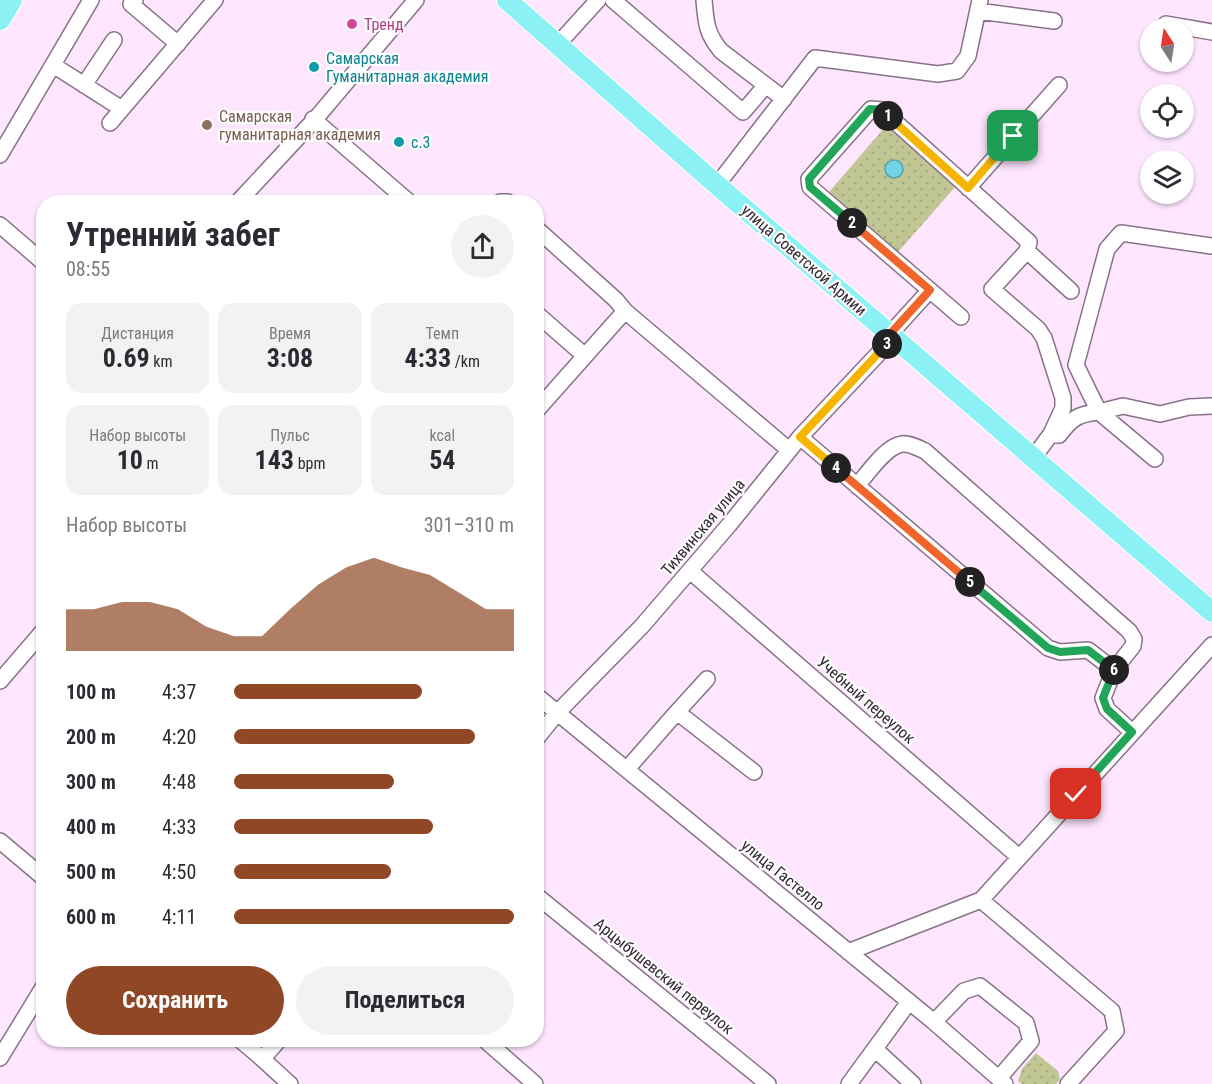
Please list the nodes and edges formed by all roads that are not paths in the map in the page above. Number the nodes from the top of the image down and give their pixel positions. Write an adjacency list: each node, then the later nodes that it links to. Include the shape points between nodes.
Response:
1 (12, 0): 11 (main road)
2 (91, 0): 18 (street)
3 (135, 0): 16 (street, via 132,4)
4 (215, 0): 16 (street)
5 (416, 0): 24 (street)
6 (507, 0): 17 (main road, улица Советской Армии)
7 (598, 0): 17 (street)
8 (613, 0): 20 (street, via 743,112)
9 (704, 0): 20 (street, via 707,28 714,43)
10 (979, 5): 12 (street); 22 (street, via 968,56 957,71 938,74 815,58)
11 (0, 20)
12 (1054, 21)
13 (1194, 29): 14 (street)
14 (1212, 32)
15 (114, 40): 19 (street)
16 (178, 44): 23 (street)
17 (558, 44): 27 (main road, улица Советской Армии)
18 (53, 65): 19 (street); 26 (street)
19 (84, 85): 23 (street)
20 (766, 85): 22 (street)
21 (1059, 86): 28 (street)
22 (784, 99): 27 (street)
23 (122, 109): 25 (street)
24 (313, 119): 29 (street); 30 (street)
25 (110, 123)
26 (0, 155)
27 (717, 185): 41 (main road, улица Советской Армии)
28 (968, 188): 34 (street, via 1029,242); 36 (street, via 882,110 870,109 809,179 810,187)
29 (244, 195)
30 (401, 195)
31 (2, 231): 35 (street)
32 (544, 235): 38 (street)
33 (1212, 246): 45 (street, via 1121,233 1107,249 1076,365)
34 (1027, 251): 37 (street); 46 (street, via 992,289 1044,338 1063,398)
35 (36, 257)
36 (930, 290): 39 (street); 41 (street, Тихвинская улица)
37 (1071, 291)
38 (625, 311): 42 (street); 48 (street)
39 (962, 317)
40 (544, 320): 42 (street)
41 (892, 335): 47 (street, Тихвинская улица); 49 (main road, улица Советской Армии)
42 (585, 356): 43 (street)
43 (544, 402)
44 (1211, 405): 45 (street, via 1160,414 1123,406)
45 (1098, 412): 46 (street, via 1083,413 1059,435); 50 (street)
46 (1052, 434): 49 (street)
47 (800, 437): 48 (street, Тихвинская улица); 51 (street)
48 (789, 450): 52 (street, Тихвинская улица)
49 (1033, 458): 53 (main road, улица Советской Армии)
50 (1155, 459)
51 (857, 486): 56 (street, via 1048,648 1060,652 1088,650); 56 (street, via 888,451 900,444 925,451 1130,631 1133,646)
52 (690, 571): 61 (street, Тихвинская улица); 67 (street, Учебный переулок)
53 (1212, 612)
54 (36, 639): 58 (street)
55 (1212, 645): 63 (street)
56 (1114, 670): 63 (street, via 1103,698 1107,709)
57 (707, 679): 60 (street)
58 (0, 681)
59 (544, 702): 61 (street, улица Гастелло)
60 (678, 712): 64 (street); 65 (street)
61 (557, 713): 62 (street, Тихвинская улица); 64 (street, улица Гастелло)
62 (544, 729)
63 (1132, 732): 67 (street)
64 (627, 769): 71 (street, улица Гастелло)
65 (754, 772)
66 (0, 841): 68 (street)
67 (1019, 857): 69 (street)
68 (36, 871)
69 (981, 900): 71 (street); 87 (street, via 1112,1011 1116,1031)
70 (544, 902): 84 (street, Арцыбушевский переулок)
71 (848, 951): 73 (street, улица Гастелло)
72 (36, 999): 79 (street)
73 (909, 1002): 74 (street, улица Гастелло); 78 (street)
74 (934, 1022): 81 (street, улица Гастелло); 81 (street, via 964,991 980,986 1026,1023 1031,1041)
75 (249, 1047): 80 (street)
76 (273, 1047): 80 (street)
77 (492, 1047): 83 (street)
78 (876, 1050): 85 (street); 86 (street)
79 (0, 1058)
80 (263, 1058): 82 (street)
81 (1002, 1081)
82 (290, 1084)
83 (535, 1084)
84 (768, 1084)
85 (849, 1084)
86 (913, 1084)
87 (1068, 1084)

